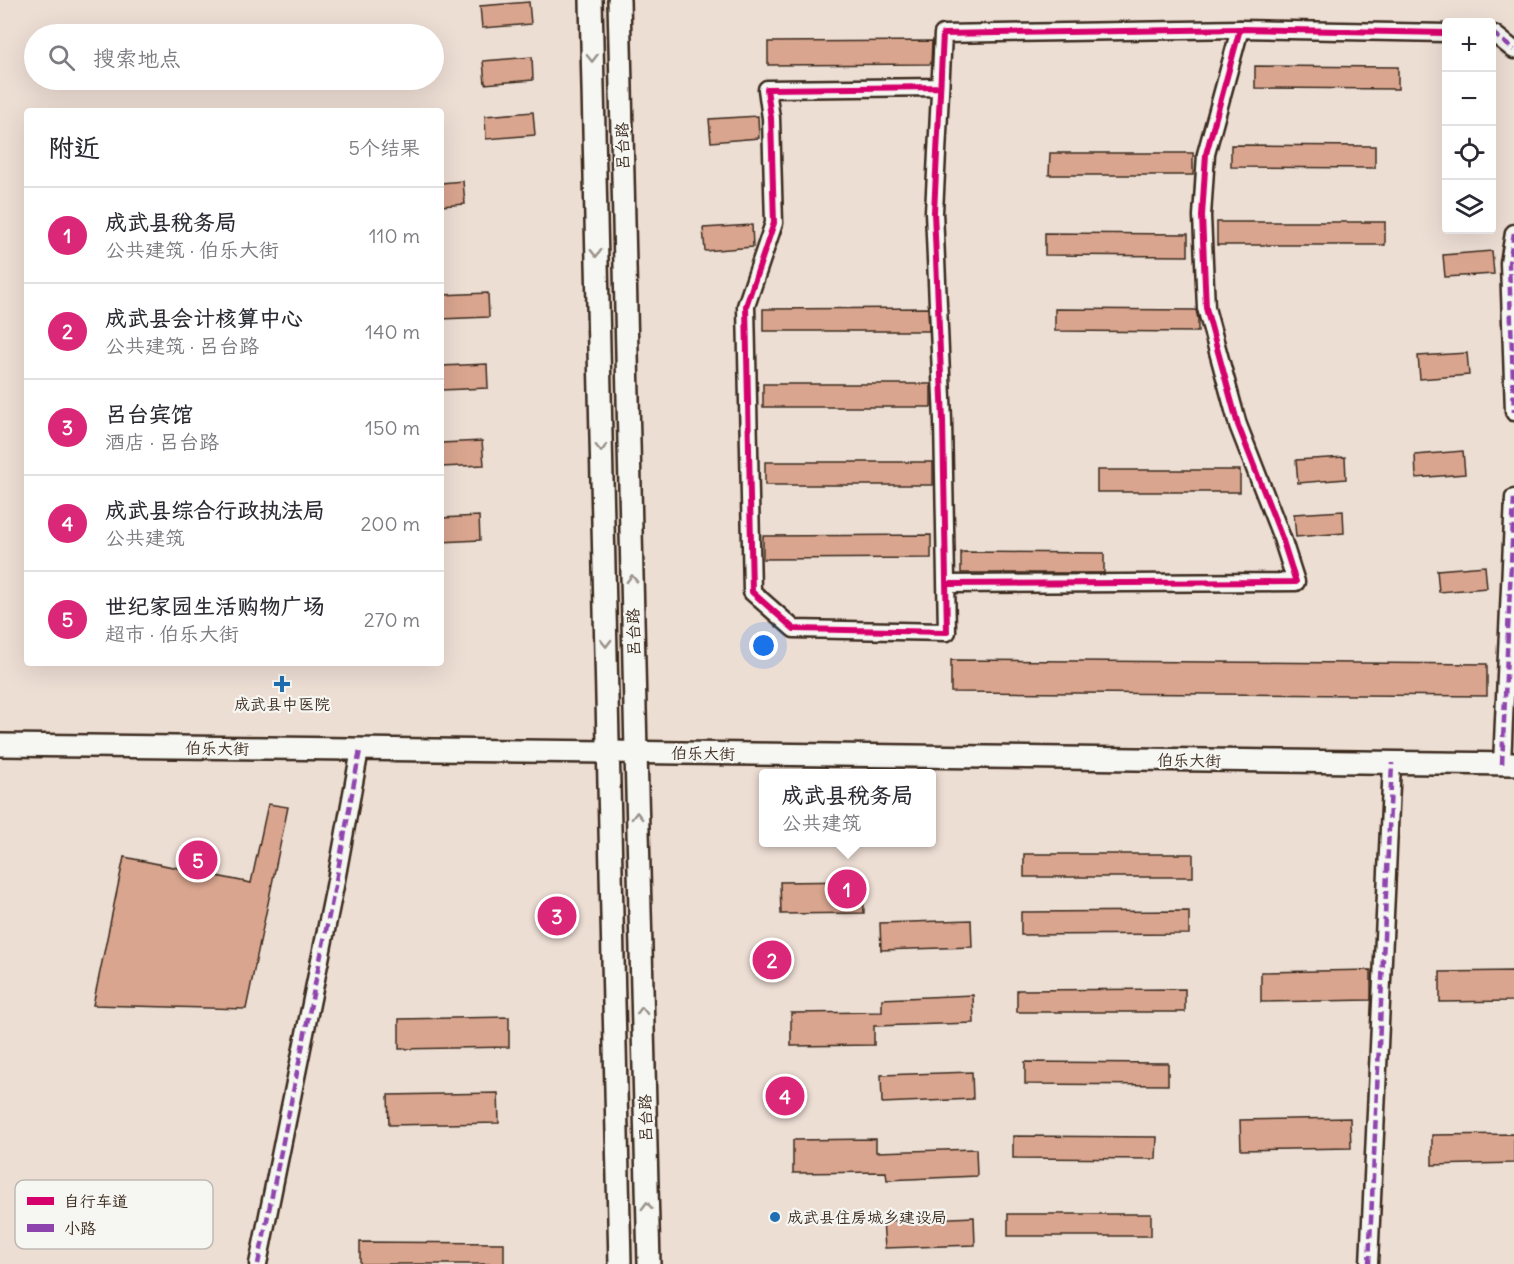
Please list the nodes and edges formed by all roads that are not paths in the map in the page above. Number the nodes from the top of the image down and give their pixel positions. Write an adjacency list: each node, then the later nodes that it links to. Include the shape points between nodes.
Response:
1 (591, 0): 14 (main road, 吕台路, one-way to 14)
2 (619, 0): 15 (main road, 吕台路, one-way to 2)
3 (1240, 29): 4 (street); 7 (street, via 943,34); 11 (street, via 1206,154 1202,216 1206,308 1238,425 1296,582)
4 (1442, 33)
5 (1496, 36): 6 (street)
6 (1514, 50)
7 (940, 87): 11 (street, via 934,212); 11 (street, via 767,89 774,223 746,306 746,318 752,592 794,629 947,632)
8 (1514, 233): 9 (street, via 1509,263)
9 (1514, 412)
10 (1514, 498): 17 (street)
11 (947, 585)
12 (0, 745): 13 (main road, 伯乐大街)
13 (360, 750): 14 (main road, 伯乐大街); 18 (street)
14 (608, 752): 15 (main road, 伯乐大街); 19 (main road, 吕台路)
15 (636, 752): 16 (main road, 伯乐大街); 20 (main road, 吕台路, one-way to 15)
16 (1392, 763): 17 (main road, 伯乐大街); 21 (street)
17 (1508, 764)
18 (258, 1264)
19 (620, 1264)
20 (649, 1264)
21 (1370, 1264)

